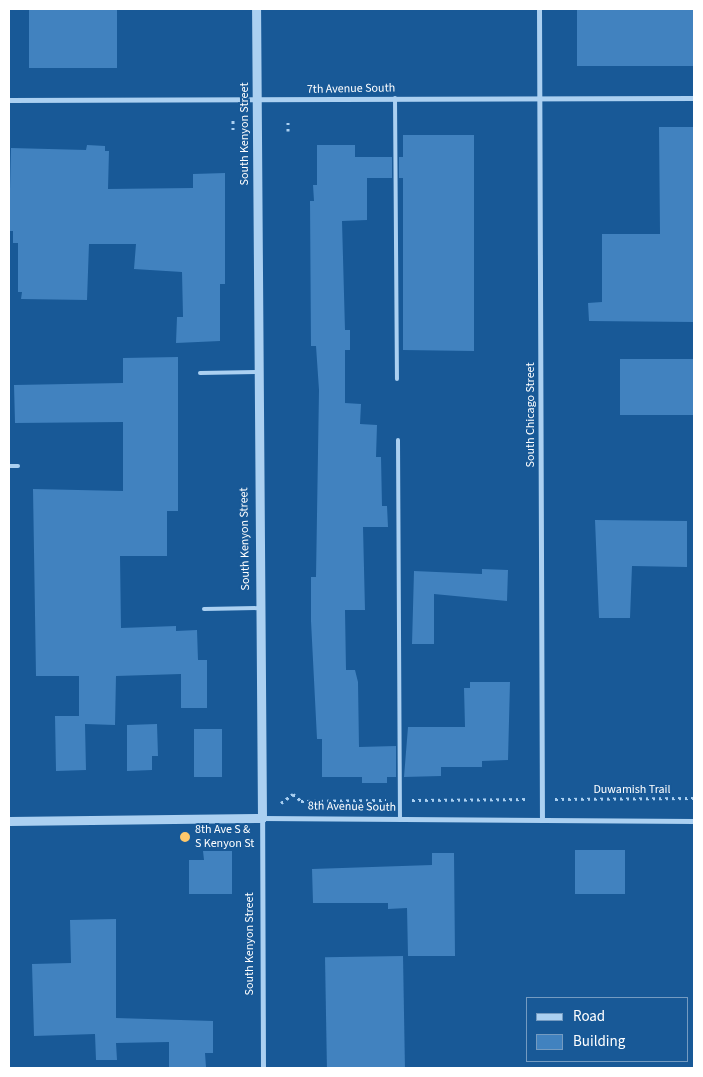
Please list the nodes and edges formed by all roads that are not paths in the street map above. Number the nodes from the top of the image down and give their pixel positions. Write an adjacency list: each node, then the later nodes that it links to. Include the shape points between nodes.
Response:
1 (256, 9): 7 (street, South Kenyon Street)
2 (538, 9): 3 (street, South Chicago Street)
3 (539, 97): 4 (street, 7th Avenue South); 5 (street, 7th Avenue South); 18 (street, South Chicago Street)
4 (395, 98): 7 (street, 7th Avenue South); 10 (lane)
5 (694, 98)
6 (9, 100): 7 (street, 7th Avenue South)
7 (258, 100): 8 (street, South Kenyon Street)
8 (256, 372): 9 (lane); 15 (street, South Kenyon Street)
9 (200, 373)
10 (397, 379)
11 (398, 440): 17 (lane)
12 (9, 466): 13 (lane)
13 (18, 466)
14 (204, 608): 15 (lane)
15 (259, 608): 16 (street, South Kenyon Street)
16 (262, 818): 17 (street, 8th Avenue South); 19 (street, 8th Avenue South); 21 (street, South Kenyon Street)
17 (400, 820): 18 (street, 8th Avenue South)
18 (542, 820): 20 (street, 8th Avenue South)
19 (9, 821)
20 (694, 821)
21 (263, 1068)

